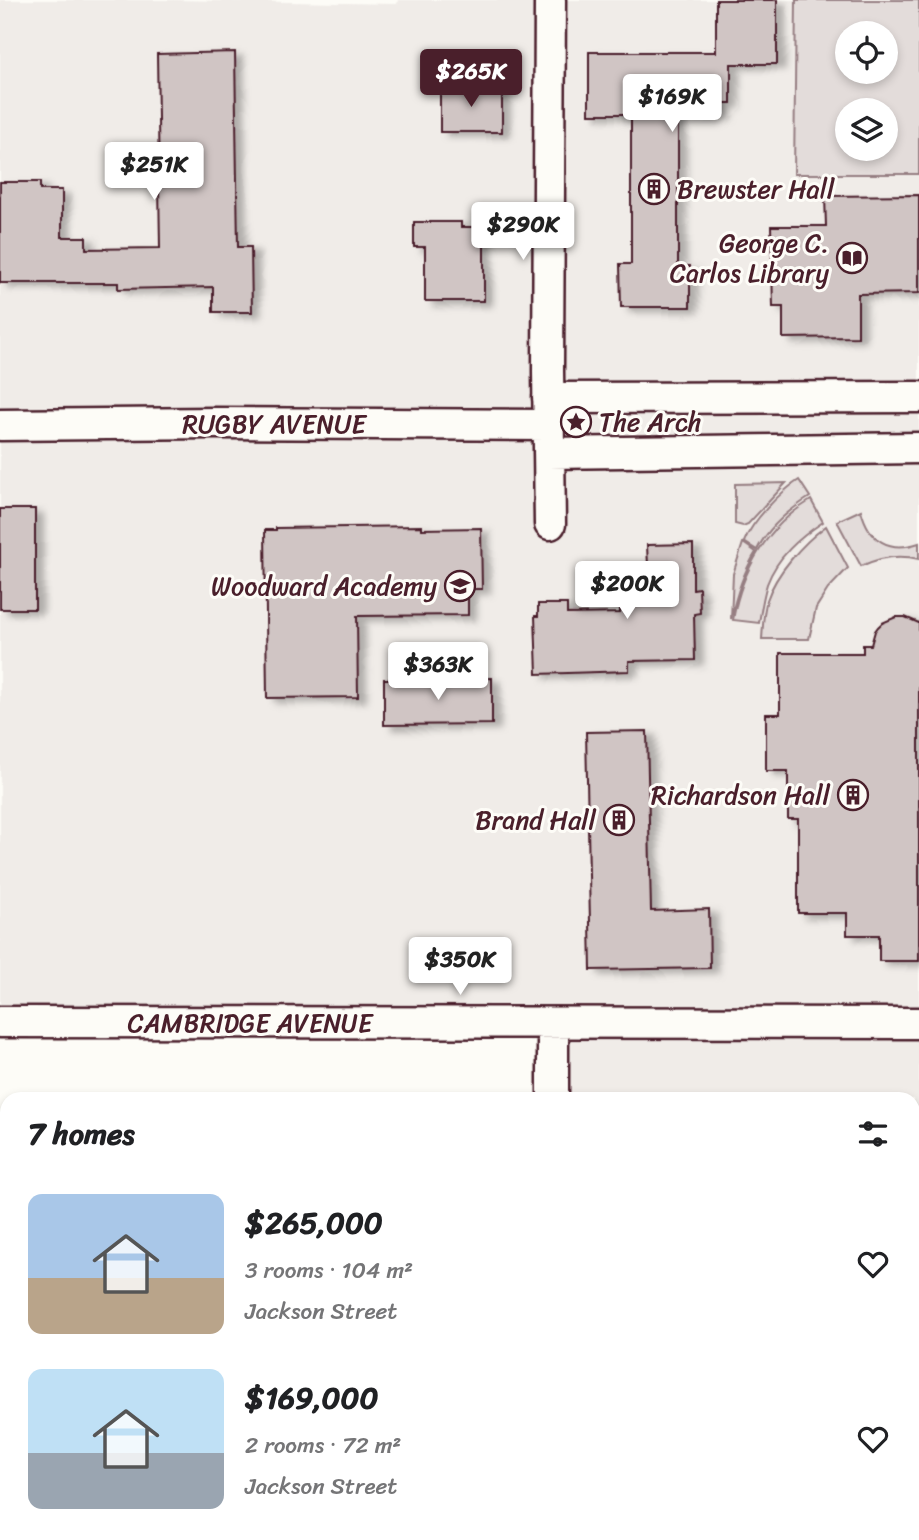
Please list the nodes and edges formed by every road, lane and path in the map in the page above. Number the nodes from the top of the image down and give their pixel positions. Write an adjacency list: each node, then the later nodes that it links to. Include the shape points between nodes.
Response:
1 (550, 0): 4 (street)
2 (919, 397): 4 (street)
3 (0, 425): 4 (street, RUGBY AVENUE)
4 (548, 425): 5 (street); 6 (street)
5 (919, 448)
6 (550, 524)
7 (0, 1022): 8 (street, CAMBRIDGE AVENUE)
8 (554, 1023): 9 (street, CAMBRIDGE AVENUE); 10 (street)
9 (919, 1023)
10 (554, 1092)

